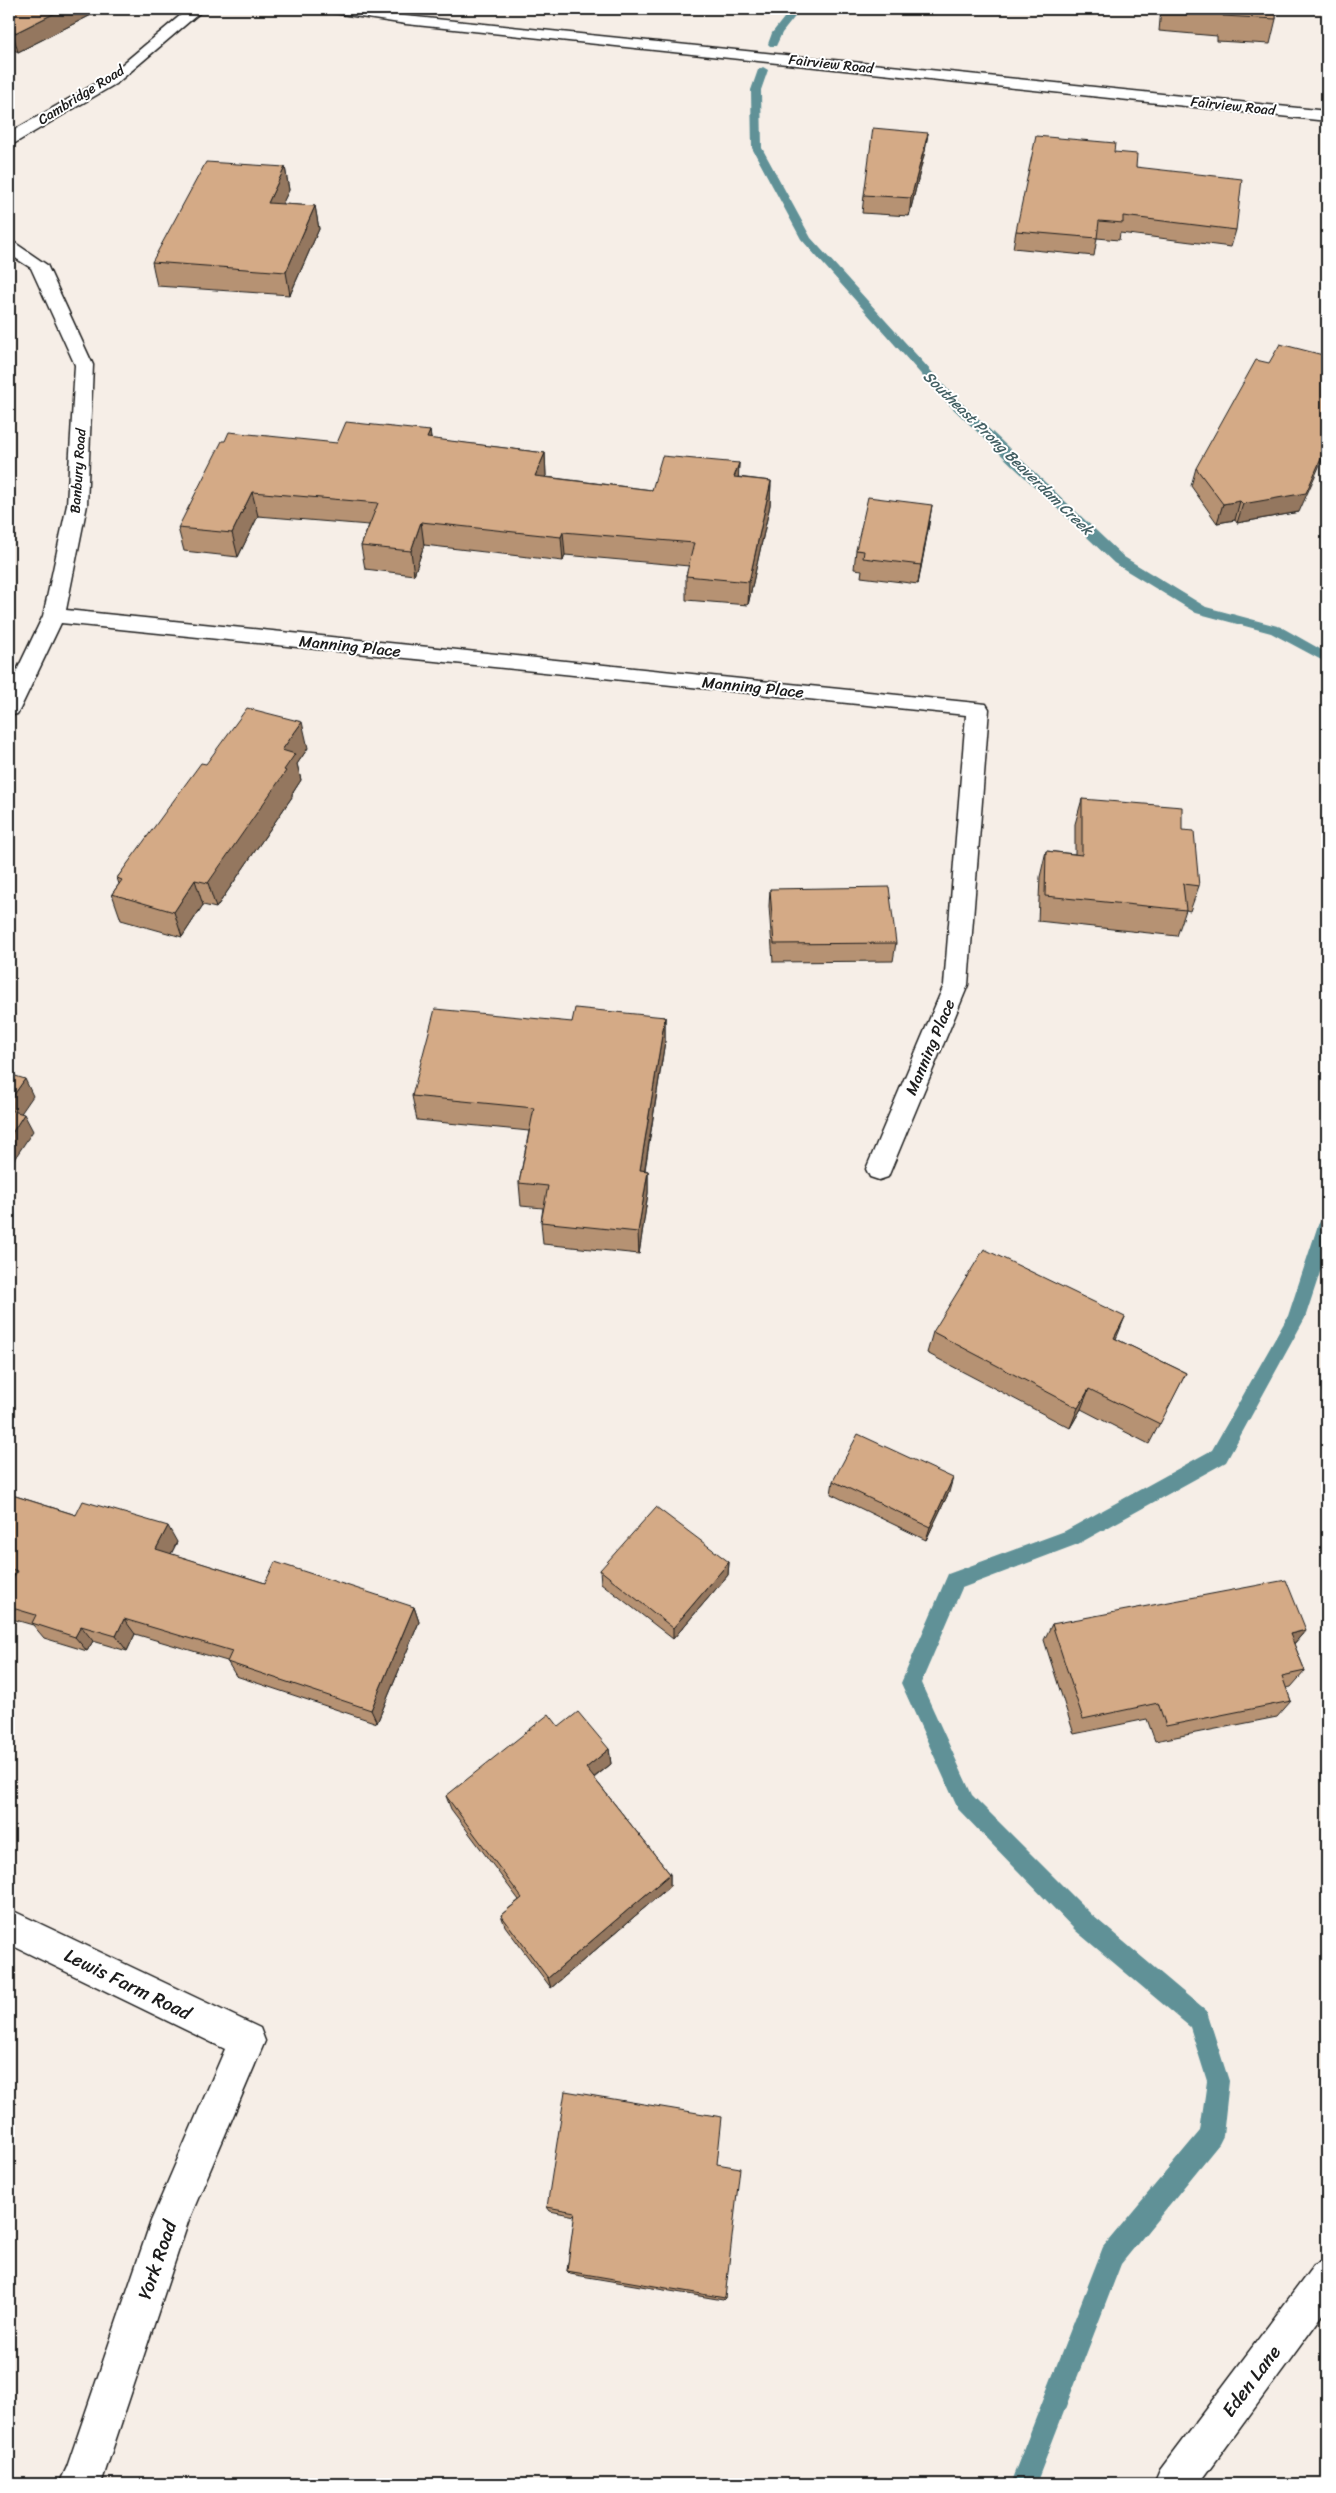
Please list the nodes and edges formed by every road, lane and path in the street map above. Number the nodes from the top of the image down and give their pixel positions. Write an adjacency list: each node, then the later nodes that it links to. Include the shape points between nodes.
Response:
1 (197, 9): 4 (street, Cambridge Road, via 112,80)
2 (334, 9): 3 (street, Fairview Road, via 406,20)
3 (1327, 116)
4 (9, 140)
5 (9, 247): 6 (street, Banbury Road, via 38,265 84,365 77,505)
6 (54, 616): 7 (street, Banbury Road); 8 (street, Manning Place, via 978,709 956,985)
7 (9, 709)
8 (879, 1169)
9 (9, 1926): 10 (street, Lewis Farm Road)
10 (247, 2041): 12 (street, York Road, via 170,2221)
11 (1327, 2278): 13 (street, Eden Lane)
12 (79, 2484)
13 (1174, 2484)

